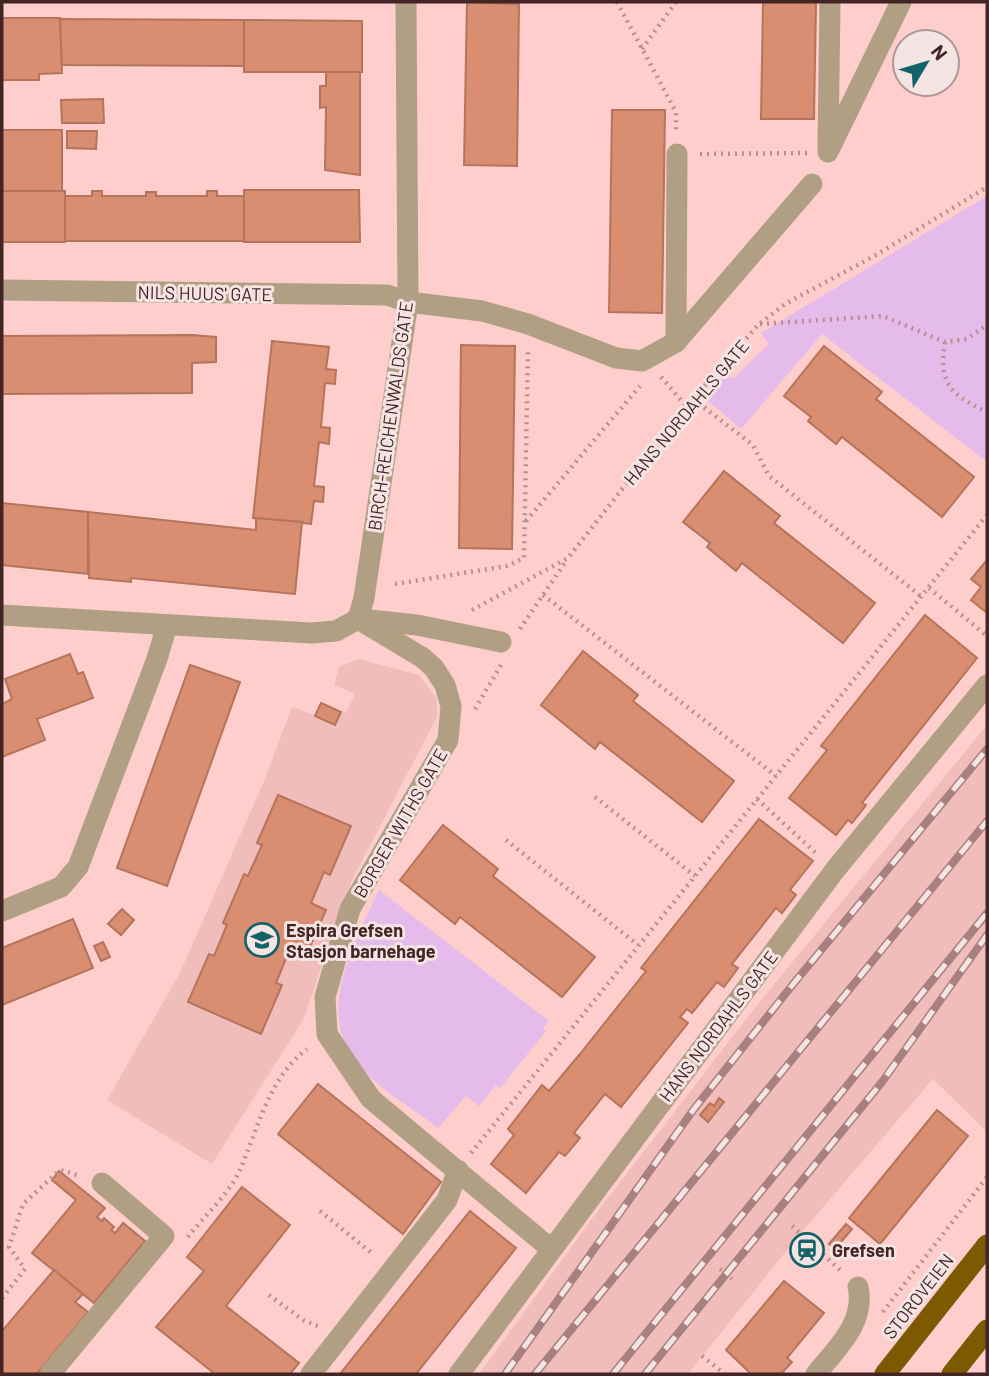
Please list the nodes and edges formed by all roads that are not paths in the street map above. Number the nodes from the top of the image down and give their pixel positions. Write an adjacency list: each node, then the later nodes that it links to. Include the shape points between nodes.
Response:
1 (406, 2): 7 (street, BIRCH-REICHENWALDS GATE)
2 (830, 2): 3 (street, via 828,152)
3 (901, 2)
4 (677, 154): 8 (street)
5 (812, 184): 8 (street)
6 (2, 290): 7 (street, NILS HUUS' GATE, via 387,295)
7 (408, 302): 8 (street, NILS HUUS' GATE, via 482,311 616,358 642,361); 10 (street, BIRCH-REICHENWALDS GATE)
8 (676, 342)
9 (2, 615): 11 (street)
10 (358, 619): 11 (street, via 336,631 311,633); 12 (street, via 417,625); 15 (street, BORGER WITHS GATE, via 434,668 451,706 448,740 350,909 325,998 327,1034 371,1099)
11 (167, 625): 14 (street, via 78,866 61,887)
12 (508, 646)
13 (987, 685): 18 (street, HANS NORDAHLS GATE, via 835,870)
14 (2, 911)
15 (458, 1170): 18 (street); 22 (street, via 447,1200)
16 (102, 1183): 21 (street, via 164,1236)
17 (987, 1245): 25 (highway, STOROVEIEN)
18 (551, 1249): 23 (street, HANS NORDAHLS GATE)
19 (858, 1287): 24 (street, STOROVEIEN, via 862,1303 858,1316)
20 (987, 1329): 26 (highway)
21 (50, 1374)
22 (311, 1374)
23 (459, 1374)
24 (816, 1374)
25 (885, 1374)
26 (951, 1374)

